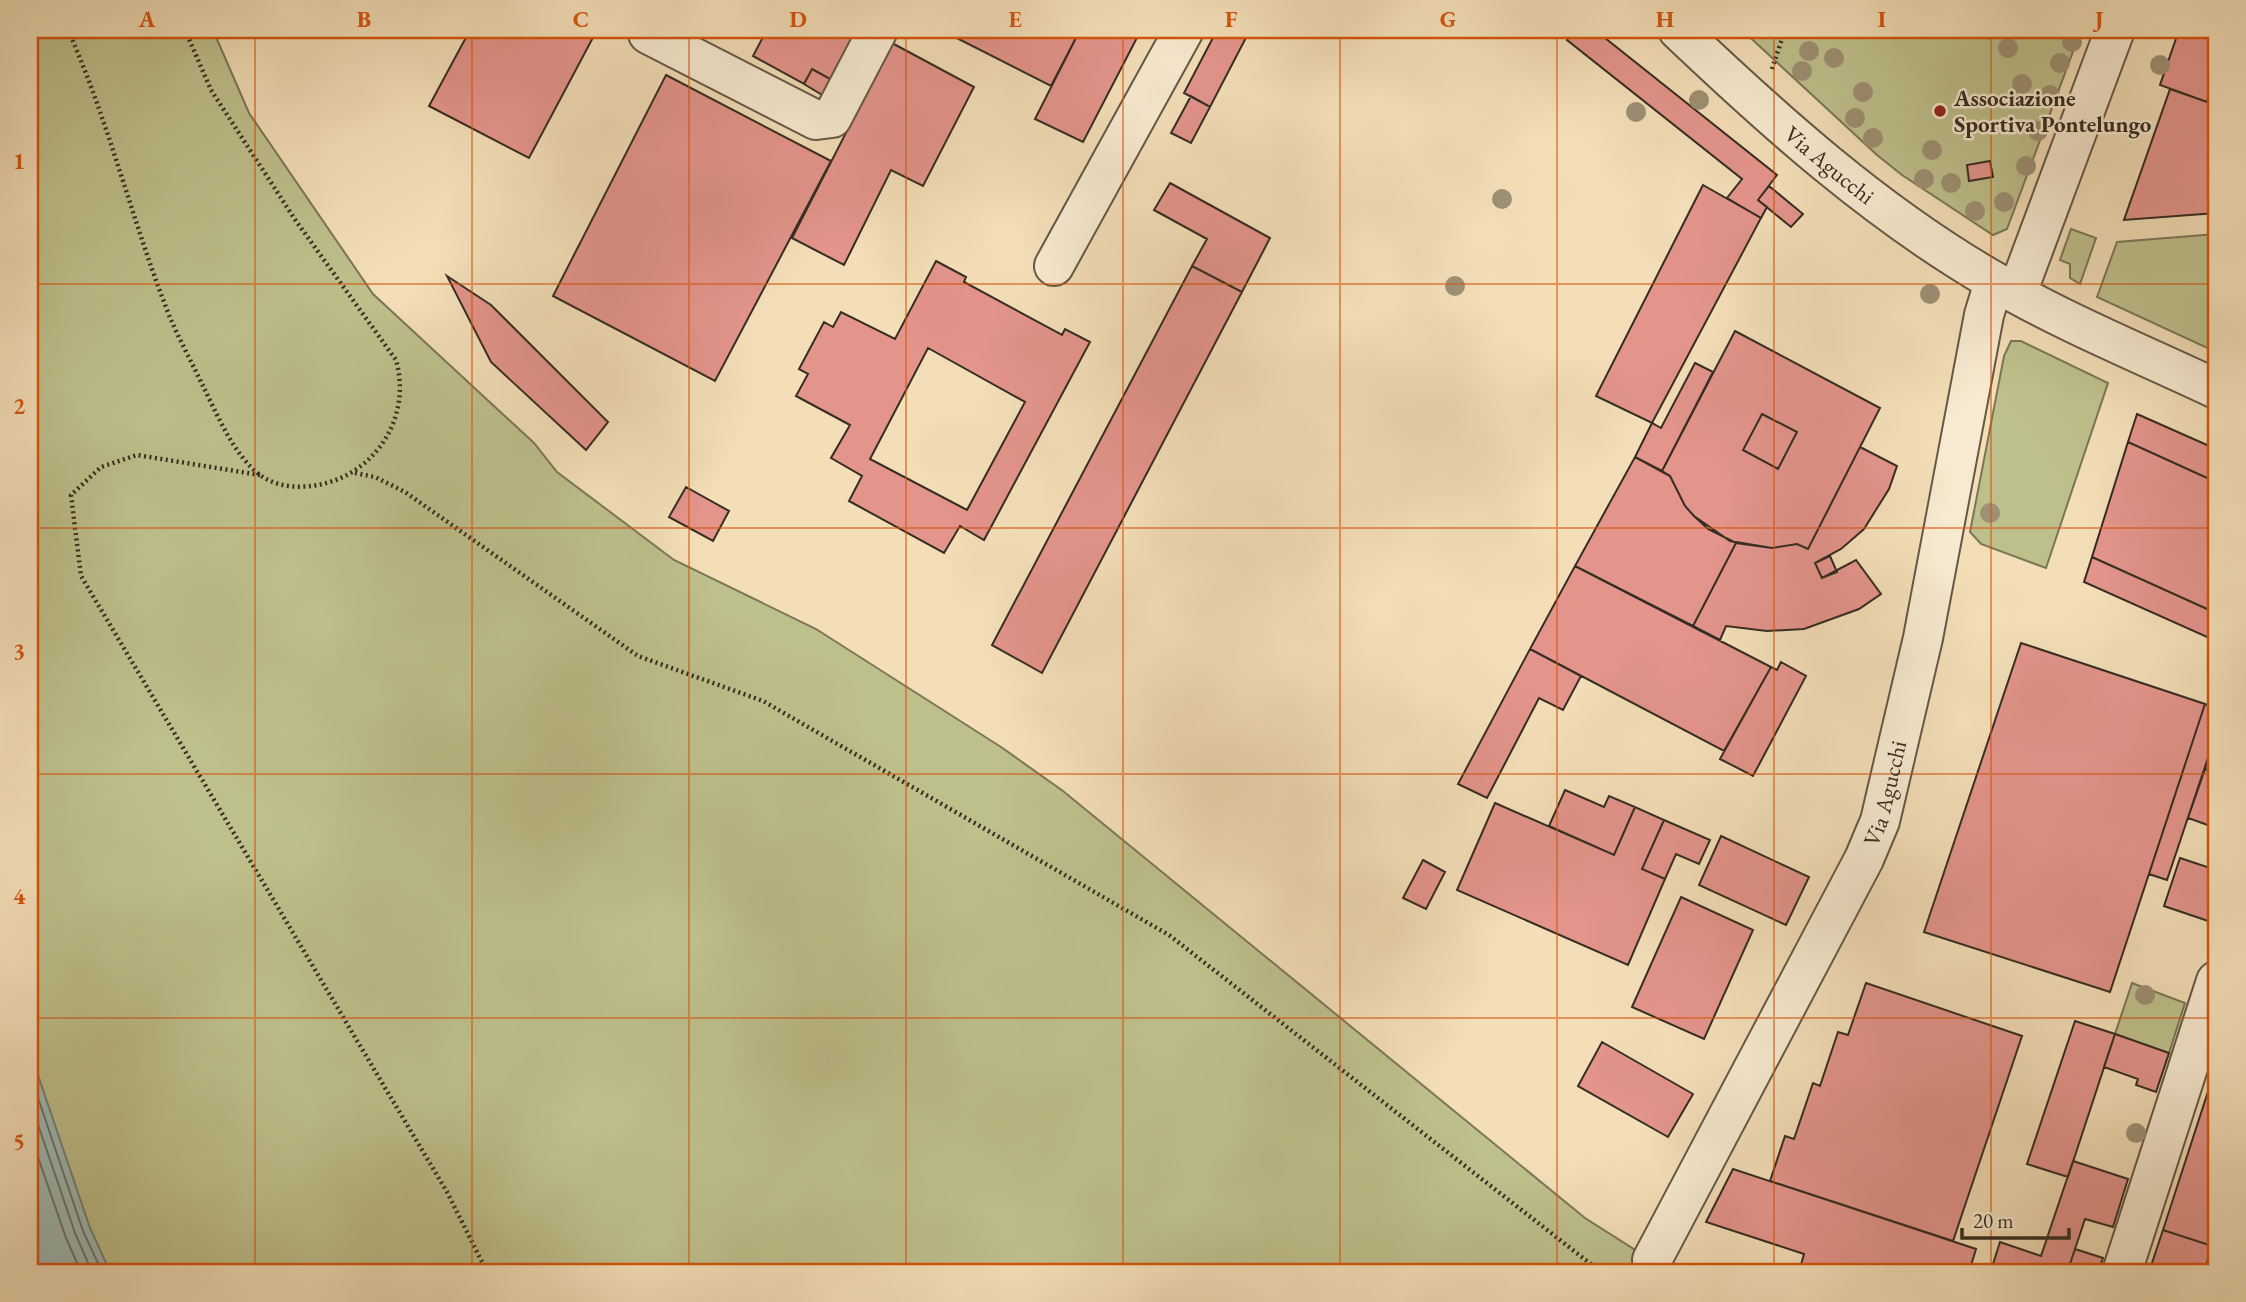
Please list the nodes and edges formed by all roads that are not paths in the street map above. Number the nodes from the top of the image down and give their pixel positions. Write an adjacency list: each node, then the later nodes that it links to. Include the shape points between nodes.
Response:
1 (878, 30): 5 (street, via 832,118 816,120)
2 (1184, 30): 6 (street)
3 (1678, 30): 7 (street, Via Agucchi, via 1823,163 1908,226)
4 (2115, 30): 7 (street, Via Agucchi)
5 (648, 34)
6 (1054, 266)
7 (2005, 288): 8 (street, Via Agucchi); 10 (street, Via Agucchi, via 1984,315 1923,638 1880,821)
8 (2216, 389)
9 (2216, 981): 11 (street)
10 (1652, 1260)
11 (2122, 1272)

